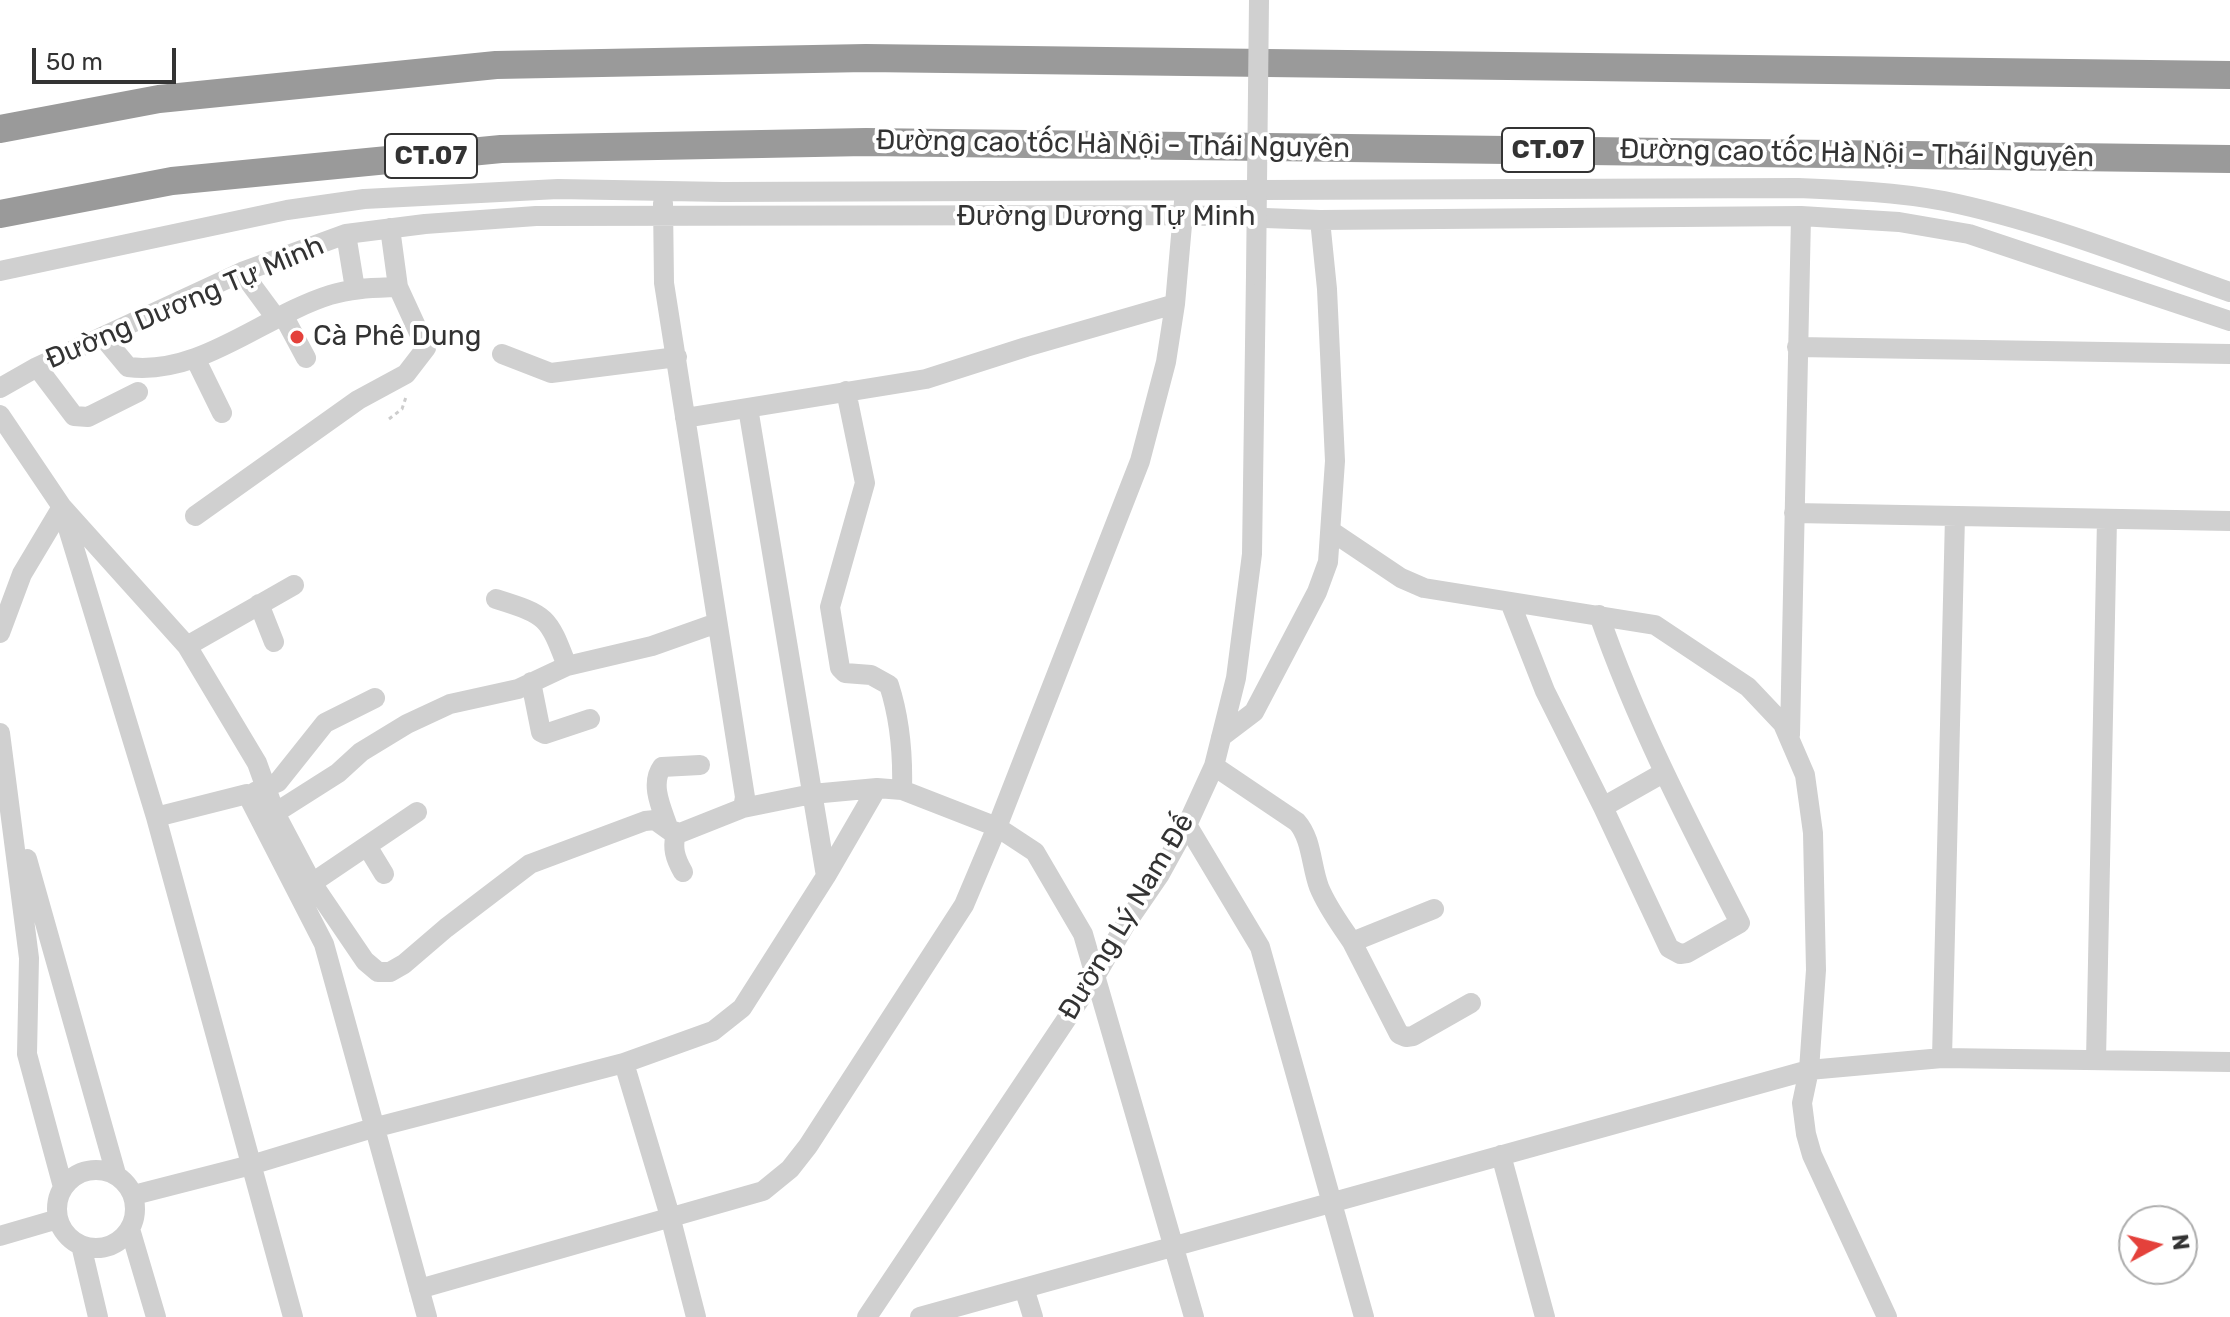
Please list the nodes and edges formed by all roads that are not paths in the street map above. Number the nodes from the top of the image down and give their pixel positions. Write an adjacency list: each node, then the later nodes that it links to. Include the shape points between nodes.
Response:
1 (1259, 0): 62 (street, Đường Lý Nam Đế, bridge, via 1252,554 1236,678)
2 (2230, 75): 3 (highway, via 866,58 496,65)
3 (159, 99): 4 (highway); 5 (highway)
4 (0, 115)
5 (0, 129)
6 (2041, 157): 7 (highway, Đường cao tốc Hà Nội - Thái Nguyên / CT.07); 8 (street); 11 (highway, Đường cao tốc Hà Nội - Thái Nguyên / CT.07, via 866,142 501,149 172,181)
7 (2230, 159)
8 (2230, 171)
9 (1184, 190): 10 (street, Đường Dương Tự Minh); 12 (street); 22 (street, Đường Dương Tự Minh, via 1868,190 1944,201 2045,227)
10 (663, 192): 13 (street); 18 (street, Đường Dương Tự Minh, via 558,189 364,199 287,210)
11 (0, 214)
12 (1183, 215): 13 (street, Đường Dương Tự Minh); 15 (street, Đường Dương Tự Minh); 23 (street)
13 (663, 216): 16 (street, Đường Dương Tự Minh, via 536,216); 30 (street, via 664,274)
14 (1801, 216): 15 (street, Đường Dương Tự Minh); 25 (street, Đường Dương Tự Minh, via 1899,222 1969,234); 27 (street)
15 (1320, 220): 47 (street, via 1335,461)
16 (390, 228): 17 (street, Đường Dương Tự Minh); 20 (street)
17 (346, 234): 19 (street, Đường Dương Tự Minh); 21 (street)
18 (0, 271)
19 (242, 272): 24 (street); 26 (street, Đường Dương Tự Minh)
20 (398, 287): 21 (street); 43 (street, via 426,348 406,374 358,400)
21 (355, 289): 24 (street)
22 (2230, 292)
23 (1175, 304): 35 (street, via 926,379); 78 (street, via 1140,461)
24 (279, 317): 31 (street); 32 (street)
25 (2230, 321)
26 (103, 337): 31 (street, via 128,367 148,370); 33 (street, Đường Dương Tự Minh)
27 (1797, 347): 29 (street); 42 (street)
28 (502, 354): 30 (street, via 551,373)
29 (2230, 354)
30 (677, 357): 40 (street)
31 (195, 358): 38 (street)
32 (306, 358)
33 (37, 367): 34 (street, Đường Dương Tự Minh); 36 (street, via 74,416 88,417)
34 (0, 388)
35 (846, 391): 37 (street); 68 (street, via 865,483 830,607 840,668 889,685)
36 (138, 392)
37 (748, 408): 40 (street); 70 (street)
38 (222, 413)
39 (0, 415): 41 (street)
40 (685, 418): 53 (street)
41 (62, 507): 54 (street, via 22,574); 56 (street); 76 (street)
42 (1794, 513): 44 (street); 63 (street)
43 (195, 516)
44 (1955, 516): 45 (street); 89 (street)
45 (2107, 519): 46 (street); 90 (street)
46 (2230, 521)
47 (1331, 531): 50 (street, via 1424,588); 62 (street, via 1323,579 1263,697 1254,712)
48 (294, 585): 51 (street)
49 (496, 599): 57 (street, via 543,618 553,629)
50 (1510, 602): 52 (street); 72 (street, via 1545,691)
51 (259, 604): 55 (street); 56 (street)
52 (1599, 615): 63 (street, via 1664,630 1748,687); 66 (street)
53 (717, 623): 57 (street, via 652,646); 73 (street)
54 (0, 633)
55 (274, 642)
56 (187, 646): 69 (street, via 250,751)
57 (567, 666): 58 (street)
58 (531, 682): 60 (street, via 541,732); 75 (street, via 450,704 407,724)
59 (375, 698): 69 (street, via 325,723 283,777)
60 (590, 719)
61 (0, 733): 71 (street)
62 (1221, 737): 65 (street, Đường Lý Nam Đế)
63 (1790, 738): 93 (street, via 1805,775 1813,833 1816,970)
64 (700, 765): 79 (street, via 662,767 657,775)
65 (1214, 766): 77 (street, Đường Lý Nam Đế); 86 (street, via 1306,831 1320,889)
66 (1663, 773): 72 (street); 72 (street, via 1740,923 1687,953 1674,952)
67 (877, 788): 68 (street); 70 (street); 83 (street)
68 (902, 790): 78 (street)
69 (256, 792): 75 (street); 76 (street); 94 (street, via 324,944)
70 (812, 794): 73 (street); 83 (street)
71 (9, 797): 97 (street); 98 (street, via 29,958 27,1054)
72 (1603, 807)
73 (743, 808): 79 (street, via 680,833)
74 (417, 812): 80 (street)
75 (275, 813): 84 (street)
76 (156, 817): 96 (street)
77 (1187, 825): 87 (street, Đường Lý Nam Đế); 100 (street, via 1260,947)
78 (997, 827): 87 (street, via 1035,852 1083,934); 101 (street, via 964,905 790,1169 763,1191)
79 (672, 831): 81 (street, via 675,858); 84 (street, via 655,820 645,821 530,864 390,972 378,972 365,961)
80 (367, 846): 82 (street); 84 (street)
81 (683, 872)
82 (384, 874)
83 (826, 876): 92 (street, via 742,1008 713,1031)
84 (312, 883)
85 (1434, 909): 86 (street)
86 (1352, 942): 88 (street, via 1399,1034 1413,1036)
87 (1096, 975): 106 (street); 114 (street, Đường Lý Nam Đế)
88 (1471, 1003)
89 (1942, 1058): 90 (street); 93 (street)
90 (2096, 1060): 91 (street)
91 (2230, 1062)
92 (624, 1063): 94 (street); 101 (street)
93 (1809, 1070): 95 (street); 120 (street, via 1802,1103 1812,1155)
94 (373, 1128): 96 (street); 108 (street)
95 (1501, 1155): 100 (street); 119 (street)
96 (251, 1165): 99 (street); 111 (street)
97 (116, 1174): 98 (street, via 81,1172); 99 (street)
98 (63, 1187): 102 (street)
99 (134, 1195): 103 (street)
100 (1331, 1203): 106 (street); 118 (street)
101 (670, 1216): 108 (street); 113 (street)
102 (58, 1219): 104 (street); 105 (street)
103 (130, 1229): 105 (street, via 103,1248); 110 (street)
104 (0, 1236)
105 (81, 1245): 109 (street)
106 (1173, 1247): 107 (street); 117 (street)
107 (1024, 1288): 115 (street); 116 (street)
108 (419, 1289): 112 (street)
109 (98, 1317)
110 (156, 1317)
111 (293, 1317)
112 (427, 1317)
113 (696, 1317)
114 (867, 1317)
115 (920, 1317)
116 (1033, 1317)
117 (1194, 1317)
118 (1364, 1317)
119 (1545, 1317)
120 (1887, 1317)

